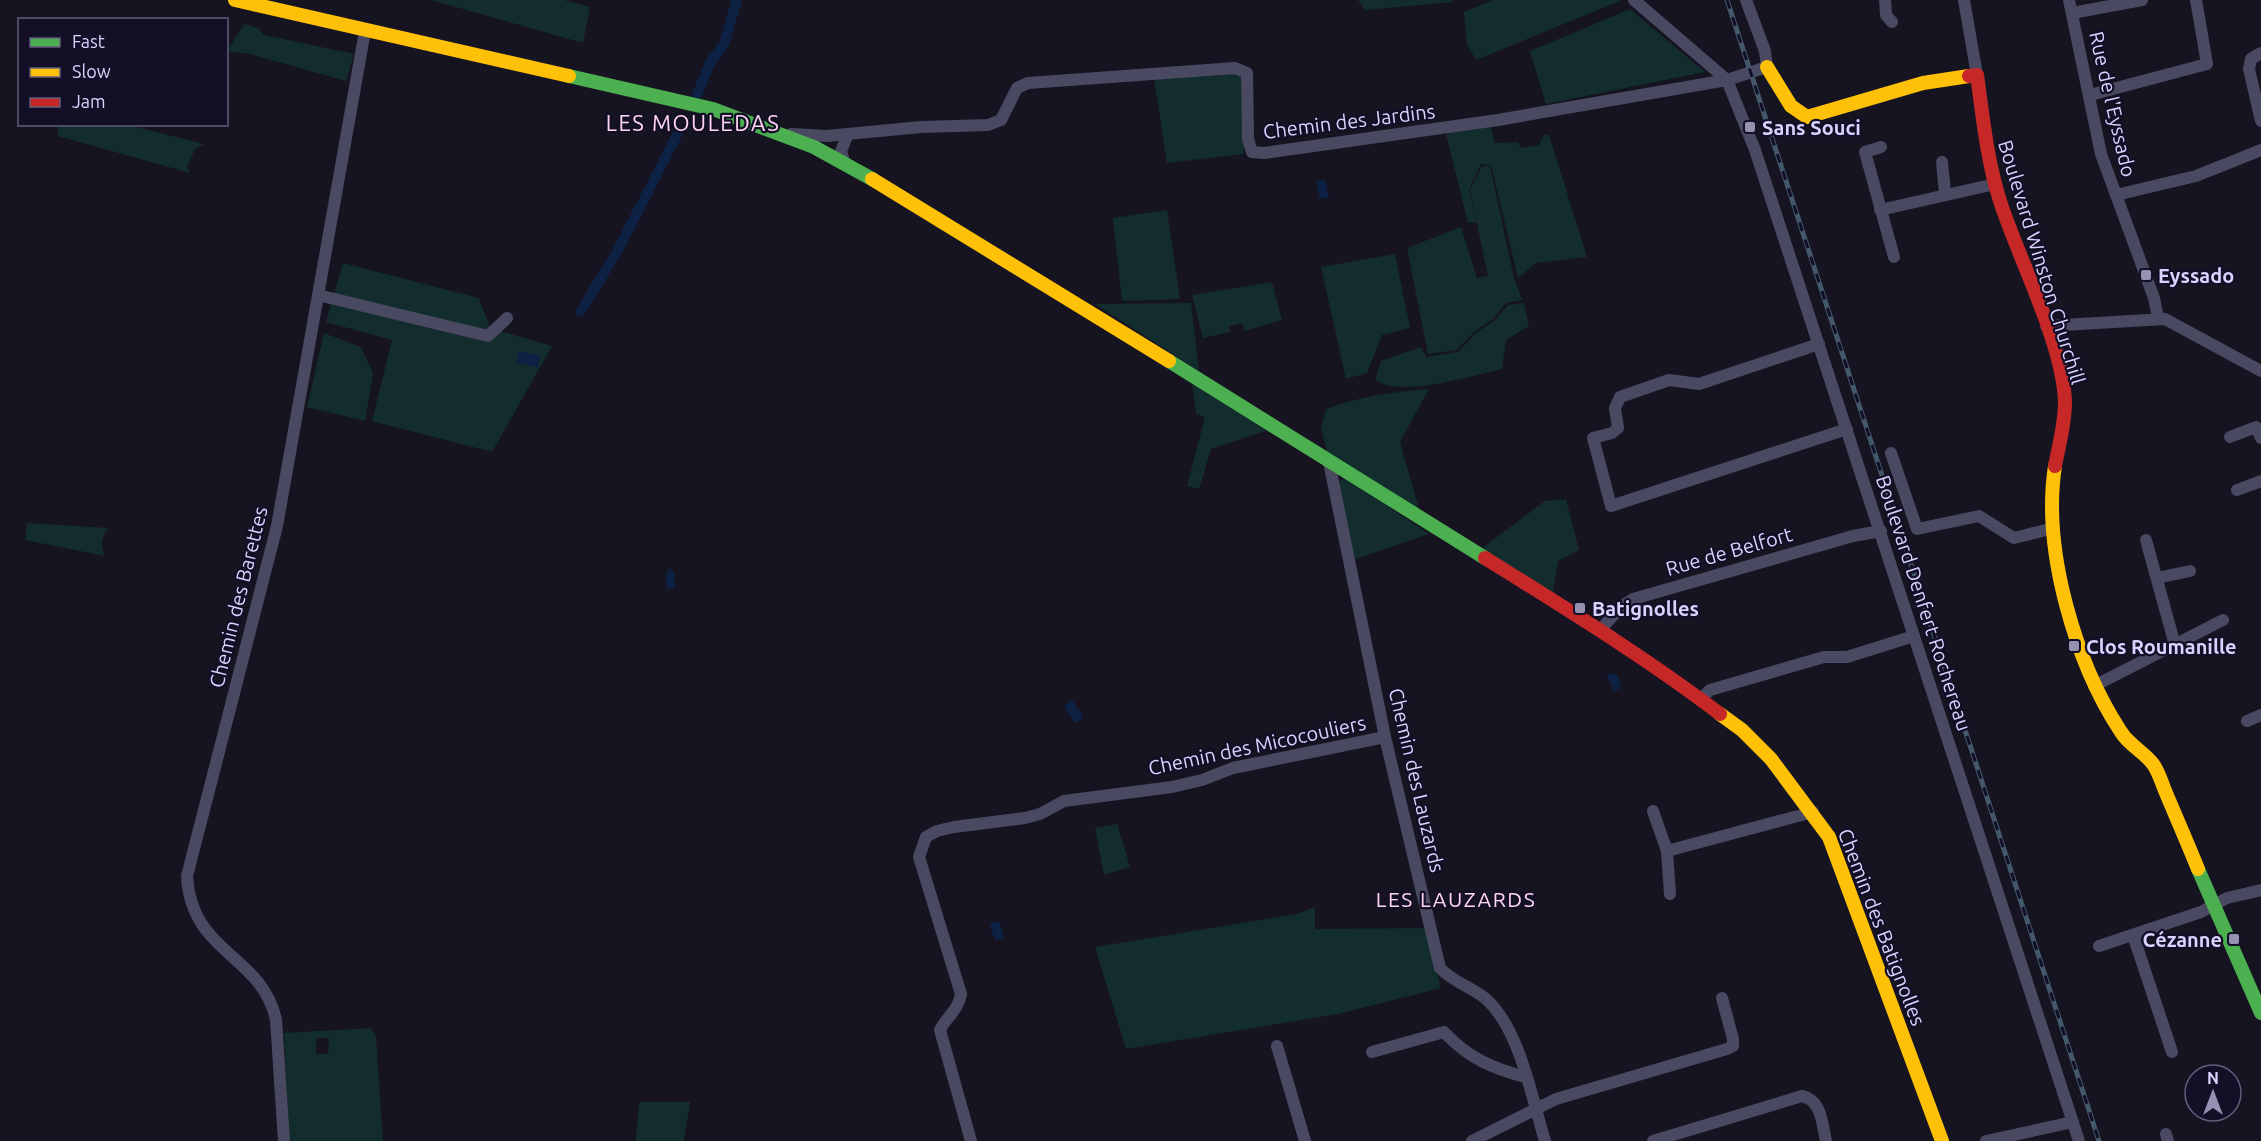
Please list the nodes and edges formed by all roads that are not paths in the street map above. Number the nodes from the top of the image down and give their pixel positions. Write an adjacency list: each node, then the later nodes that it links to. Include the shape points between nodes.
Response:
1 (235, 0): 11 (street, Chemin des Batignolles)
2 (1634, 0): 15 (street)
3 (1746, 0): 13 (street)
4 (1885, 0): 10 (street, via 1886,15)
5 (1964, 0): 14 (street)
6 (2069, 0): 9 (street, Rue de l'Eyssado)
7 (2142, 0): 9 (street)
8 (2196, 0): 16 (street, via 2206,64)
9 (2072, 13): 16 (street, Rue de l'Eyssado)
10 (1892, 22)
11 (365, 31): 18 (street, Chemin des Batignolles, via 713,109); 29 (street, Chemin des Barettes)
12 (2261, 52): 17 (street, via 2251,59 2249,69)
13 (1767, 68): 14 (street, via 1775,75 1792,110 1807,117 1923,83); 15 (street)
14 (1977, 75): 24 (street, Boulevard Winston Churchill, via 1981,120)
15 (1727, 80): 19 (street, Chemin des Jardins, via 1498,120 1264,153 1252,152 1250,148 1247,73 1235,68 1028,82 1017,88 996,123); 33 (street, Boulevard Denfert Rochereau, via 1755,150)
16 (2090, 95): 26 (street, Rue de l'Eyssado, via 2101,154)
17 (2261, 122)
18 (784, 134): 19 (street, Chemin des Jardins); 22 (street, Chemin des Batignolles)
19 (848, 134): 22 (street, via 841,151)
20 (1881, 147): 27 (street, via 1865,152)
21 (2261, 150): 26 (street, via 2196,176)
22 (844, 161): 39 (street, Chemin des Batignolles)
23 (1942, 162): 25 (street)
24 (1995, 184): 25 (street); 32 (street, Boulevard Winston Churchill)
25 (1945, 193): 27 (street)
26 (2116, 195): 31 (street, Rue de l'Eyssado)
27 (1880, 210): 28 (street)
28 (1894, 257)
29 (318, 295): 30 (street, via 488,336); 72 (street, Chemin des Barettes, via 277,526 187,876 198,922 255,977 272,1002)
30 (507, 318)
31 (2158, 318): 32 (street); 34 (street, via 2176,323)
32 (2046, 326): 42 (street, Boulevard Winston Churchill, via 2063,391 2064,427 2052,489)
33 (1819, 344): 35 (street, Boulevard Denfert Rochereau); 35 (street, via 1699,384 1669,380 1620,397 1615,408 1618,428 1593,438 1611,506)
34 (2261, 371)
35 (1847, 429): 43 (street, Boulevard Denfert Rochereau)
36 (2230, 437): 37 (street, via 2256,427)
37 (2261, 438)
38 (1891, 453): 42 (street, via 1917,529 1979,516 2014,538)
39 (1329, 462): 48 (street, Chemin des Batignolles); 55 (street, Chemin des Lauzards)
40 (2261, 481): 41 (street)
41 (2237, 490)
42 (2054, 528): 51 (street, Boulevard Winston Churchill, via 2066,599)
43 (1881, 531): 48 (street, Rue de Belfort, via 1633,599); 49 (street, Boulevard Denfert Rochereau)
44 (2146, 540): 46 (street)
45 (2190, 571): 46 (street)
46 (2157, 578): 50 (street)
47 (2223, 620): 50 (street)
48 (1600, 630): 52 (street, Chemin des Batignolles)
49 (1914, 636): 52 (street, via 1847,657 1824,657 1778,670 1710,690); 71 (street, Boulevard Denfert Rochereau)
50 (2175, 645): 51 (street)
51 (2094, 686): 61 (street, Boulevard Winston Churchill, via 2122,735 2153,765)
52 (1702, 698): 57 (street, Chemin des Batignolles, via 1771,759)
53 (2261, 715): 54 (street)
54 (2247, 721)
55 (1385, 737): 69 (street, Chemin des Lauzards, via 1440,968 1451,980 1488,1000 1512,1037); 73 (street, Chemin des Micocouliers, via 1233,768 1172,787 1064,801 1041,814 954,827 926,837 919,857 961,994 958,1007 940,1030)
56 (1653, 811): 58 (street)
57 (1813, 812): 58 (street); 79 (street, Chemin des Batignolles, via 1829,837)
58 (1667, 850): 60 (street)
59 (2261, 890): 61 (street)
60 (1670, 894)
61 (2215, 903): 62 (street, via 2201,912); 65 (street, Boulevard Winston Churchill)
62 (2133, 935): 63 (street); 68 (street)
63 (2099, 946)
64 (1722, 998): 70 (street, via 1733,1046 1556,1099)
65 (2261, 1013)
66 (1277, 1046): 74 (street)
67 (1372, 1052): 69 (street, via 1444,1032 1461,1050)
68 (2172, 1052)
69 (1525, 1077): 70 (street, Chemin des Lauzards)
70 (1535, 1109): 75 (street); 76 (street, Chemin des Lauzards)
71 (2073, 1122): 80 (street); 81 (street, Boulevard Denfert Rochereau)
72 (284, 1141)
73 (971, 1141)
74 (1305, 1141)
75 (1472, 1141)
76 (1545, 1141)
77 (1653, 1141): 78 (street, via 1802,1096 1817,1105)
78 (1826, 1141)
79 (1942, 1141)
80 (1986, 1141)
81 (2079, 1141)

